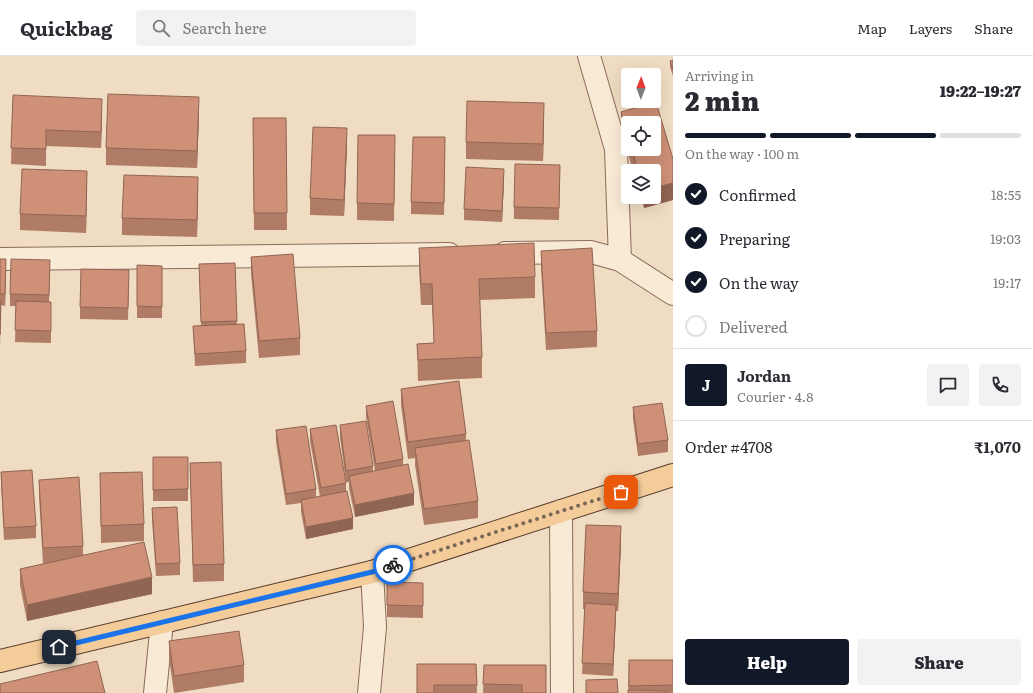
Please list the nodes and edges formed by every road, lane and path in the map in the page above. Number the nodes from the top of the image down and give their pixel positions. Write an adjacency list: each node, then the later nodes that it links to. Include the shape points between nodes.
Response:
1 (589, 56): 3 (street, via 616,149)
2 (0, 259): 3 (street, via 591,252)
3 (620, 260): 4 (street)
4 (673, 294)
5 (673, 475): 6 (main road)
6 (561, 511): 7 (main road); 12 (street)
7 (372, 572): 8 (main road); 11 (street, via 375,627)
8 (162, 622): 9 (main road); 10 (street)
9 (0, 661)
10 (155, 693)
11 (369, 693)
12 (562, 693)

